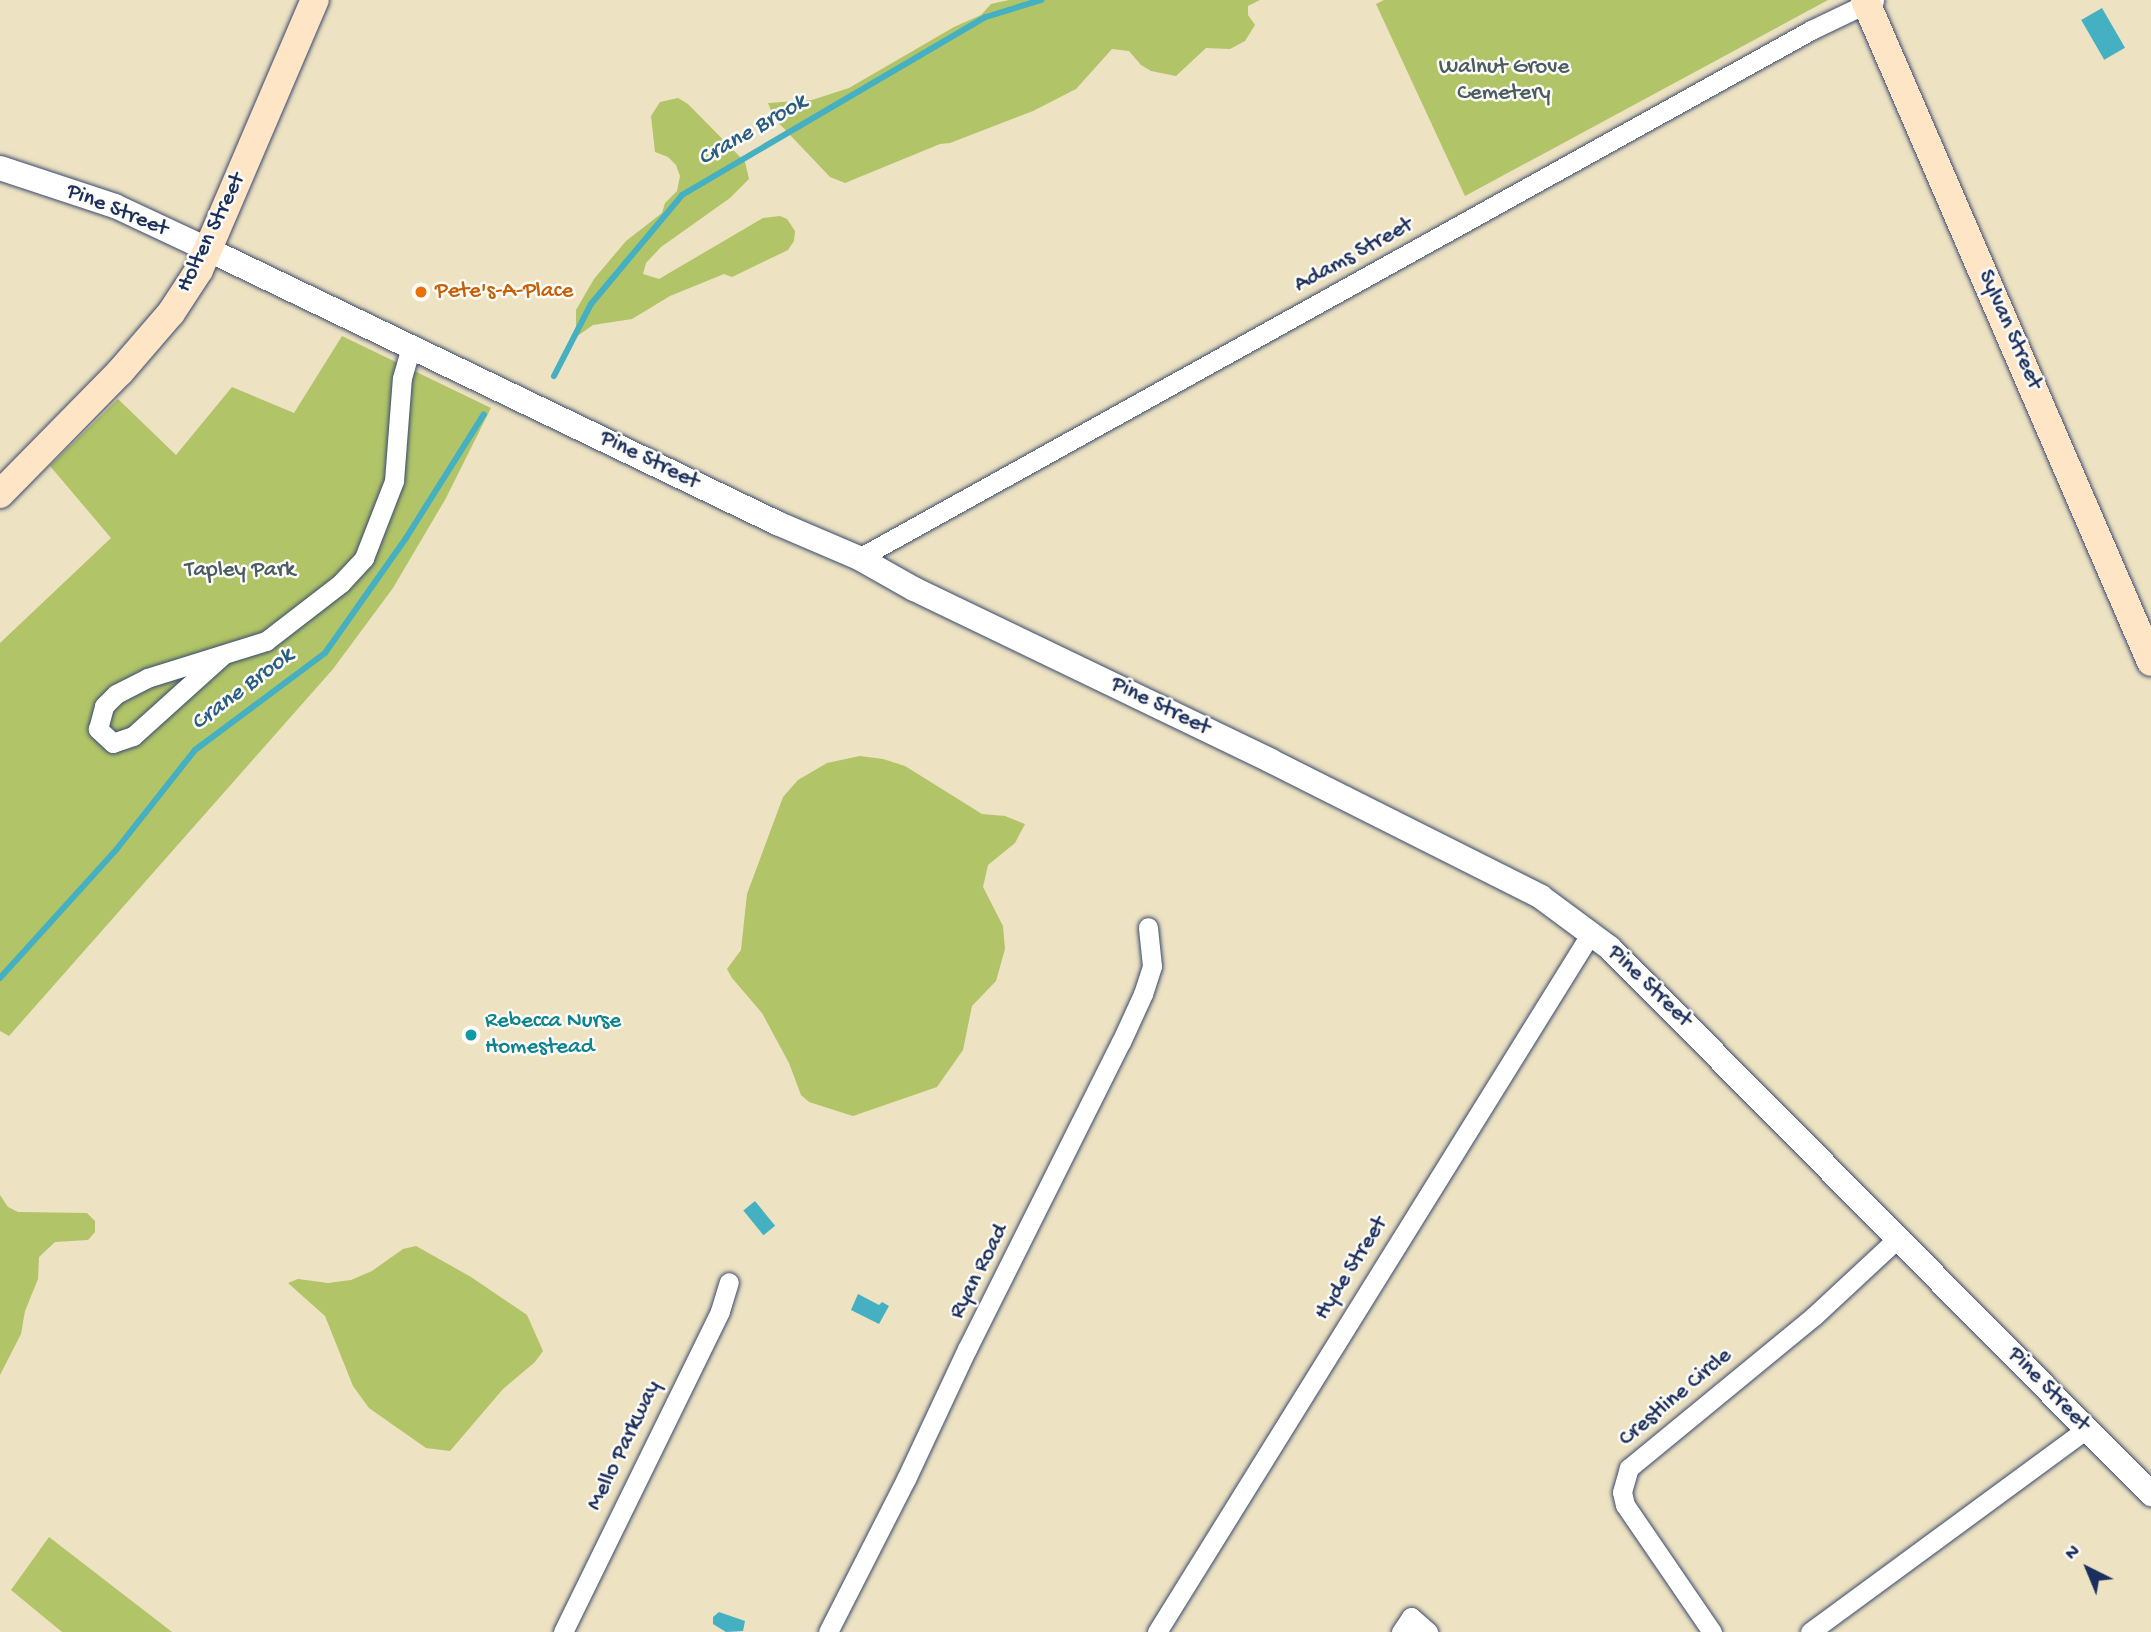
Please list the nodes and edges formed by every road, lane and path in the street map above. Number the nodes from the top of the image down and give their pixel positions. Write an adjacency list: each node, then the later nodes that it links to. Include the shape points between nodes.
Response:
1 (316, 0): 4 (main road, Holten Street)
2 (1868, 1): 7 (street, Adams Street); 9 (main road, Sylvan Street)
3 (0, 168): 4 (street, Pine Street, via 114,206)
4 (209, 250): 5 (street, Pine Street); 6 (main road, Holten Street, via 171,313)
5 (411, 346): 7 (street, Pine Street); 8 (street, via 402,378 394,481 364,558 341,583 266,641)
6 (0, 494)
7 (859, 558): 11 (street, Pine Street, via 926,595 1495,872 1541,897)
8 (223, 655): 8 (street, via 147,678 116,694 104,706 98,729 113,743 133,736)
9 (2151, 662)
10 (1148, 927): 17 (street, Ryan Road, via 1152,965 1121,1042)
11 (1591, 933): 12 (street, Pine Street); 18 (street, Hyde Street)
12 (1898, 1238): 14 (street, Pine Street); 21 (street, Crestline Circle, via 1814,1316 1629,1468 1622,1492 1625,1505)
13 (729, 1282): 16 (street, Mello Parkway, via 720,1311)
14 (2086, 1429): 15 (street, Pine Street); 22 (street)
15 (2151, 1494)
16 (564, 1632)
17 (828, 1632)
18 (1157, 1632)
19 (1401, 1632): 20 (street, via 1411,1617)
20 (1427, 1632)
21 (1712, 1632)
22 (1810, 1632)

